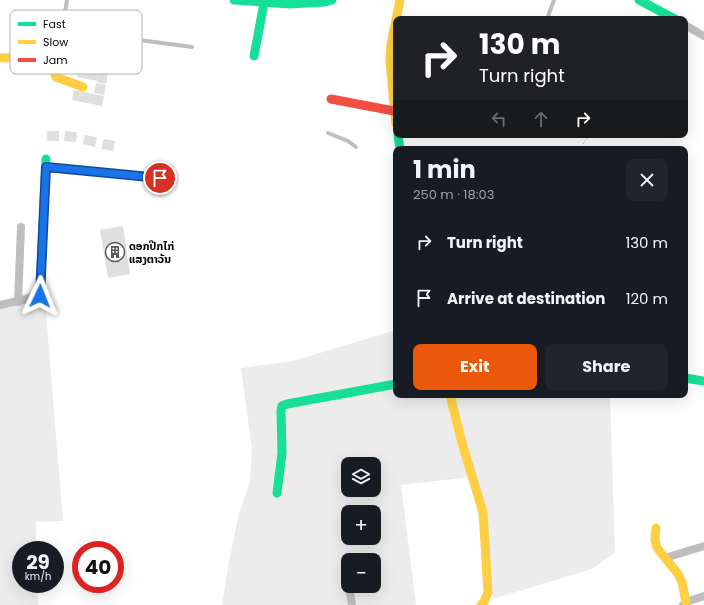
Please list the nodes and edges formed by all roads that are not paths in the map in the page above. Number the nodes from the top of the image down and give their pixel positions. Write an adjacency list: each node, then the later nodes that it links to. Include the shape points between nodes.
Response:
1 (67, 0): 9 (lane)
2 (234, 0): 8 (street)
3 (332, 0): 7 (street)
4 (400, 0): 10 (street)
5 (554, 0): 11 (lane)
6 (639, 0): 12 (street)
7 (290, 2): 8 (street)
8 (264, 3): 18 (street)
9 (65, 10)
10 (396, 16)
11 (548, 16)
12 (669, 16)
13 (688, 27): 15 (street)
14 (393, 32): 24 (street, via 390,62)
15 (704, 36)
16 (142, 40): 17 (lane)
17 (192, 47)
18 (254, 56)
19 (0, 58): 20 (street)
20 (10, 58)
21 (54, 74): 22 (street)
22 (83, 87)
23 (331, 99): 25 (street)
24 (393, 100)
25 (393, 112)
26 (328, 133): 27 (lane)
27 (356, 147)
28 (46, 163): 29 (lane); 31 (street)
29 (160, 178)
30 (21, 227): 32 (street)
31 (42, 296): 32 (street)
32 (18, 302): 33 (street)
33 (0, 305)
34 (688, 378): 35 (street)
35 (704, 381)
36 (393, 385): 38 (street, via 282,406 282,453)
37 (451, 398): 46 (street, via 483,512 488,592)
38 (277, 493)
39 (656, 528): 41 (street, via 657,548)
40 (704, 546): 41 (street)
41 (665, 558): 44 (street, via 682,582)
42 (350, 593): 45 (street)
43 (704, 596): 44 (street)
44 (684, 604)
45 (352, 605)
46 (481, 605)

